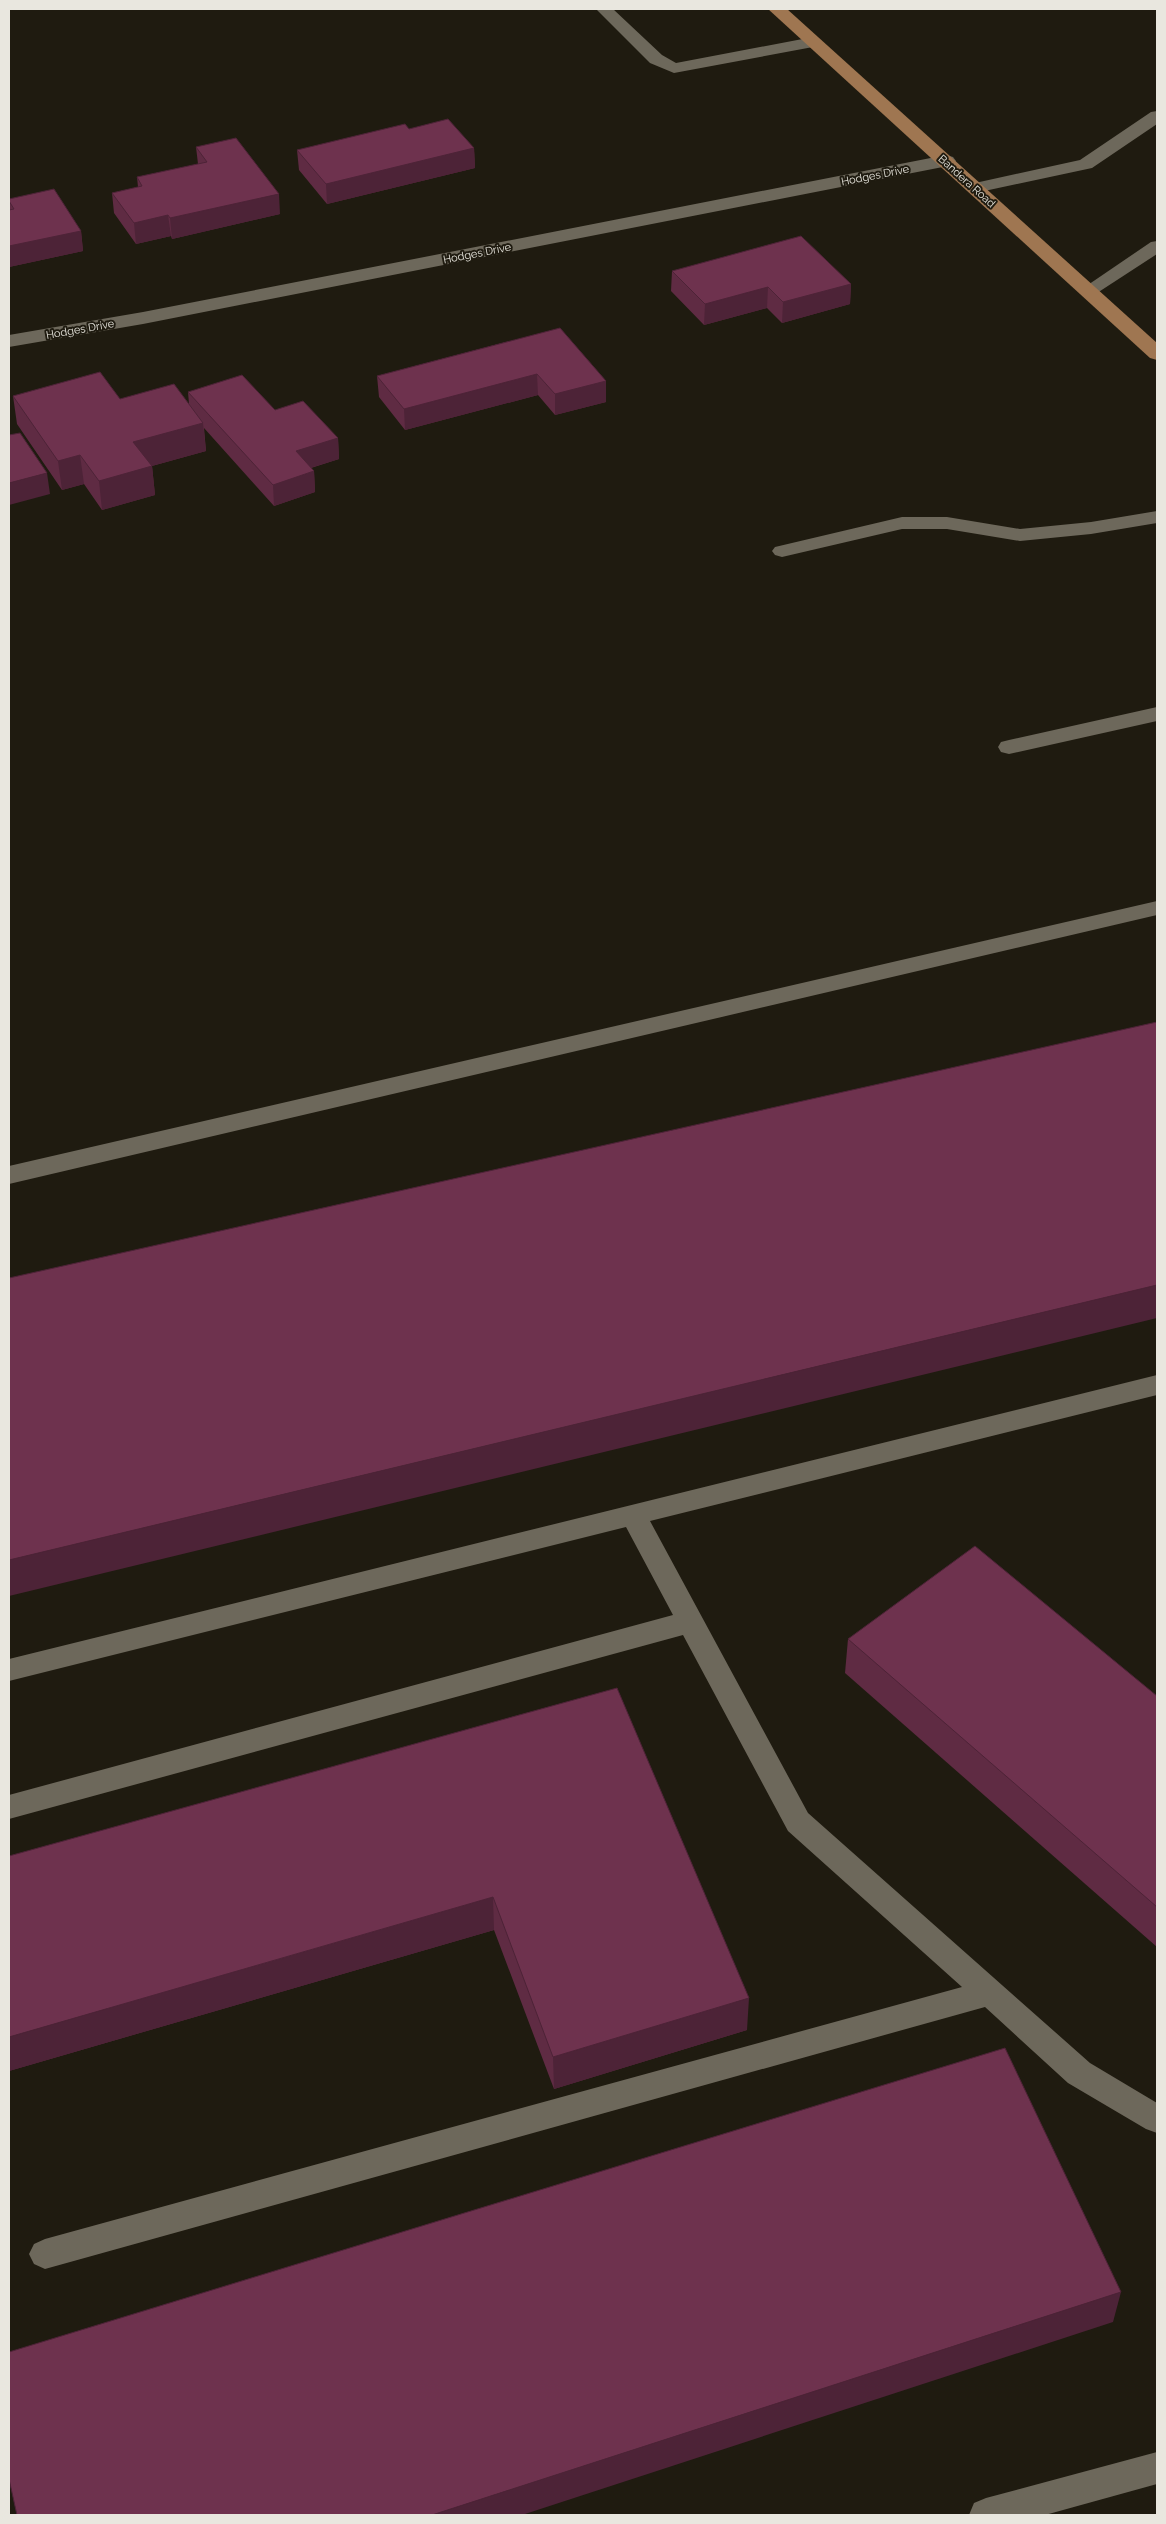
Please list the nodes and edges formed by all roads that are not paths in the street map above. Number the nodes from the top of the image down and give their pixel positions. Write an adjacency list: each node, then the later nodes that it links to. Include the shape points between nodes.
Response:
1 (604, 9): 3 (lane, via 656,60 674,68)
2 (777, 9): 3 (main road, Bandera Road)
3 (814, 42): 5 (main road, Bandera Road)
4 (1157, 116): 6 (lane, via 1086,164)
5 (946, 161): 6 (main road, Bandera Road); 9 (street, Hodges Drive)
6 (975, 188): 8 (main road, Bandera Road)
7 (1157, 246): 8 (lane)
8 (1088, 291): 10 (main road, Bandera Road)
9 (9, 341)
10 (1157, 354)
11 (1157, 517): 12 (lane, via 1020,535 947,523 902,523)
12 (782, 550)
13 (1157, 714): 14 (lane)
14 (1009, 747)
15 (1157, 908): 16 (lane)
16 (9, 1175)
17 (1157, 1385): 18 (lane)
18 (634, 1515): 19 (lane); 20 (lane)
19 (690, 1622): 21 (lane); 22 (lane, via 798,1822)
20 (9, 1670)
21 (9, 1807)
22 (989, 1993): 23 (lane, via 1079,2073); 24 (lane)
23 (1157, 2119)
24 (45, 2254)
25 (1157, 2468): 26 (lane)
26 (986, 2515)

